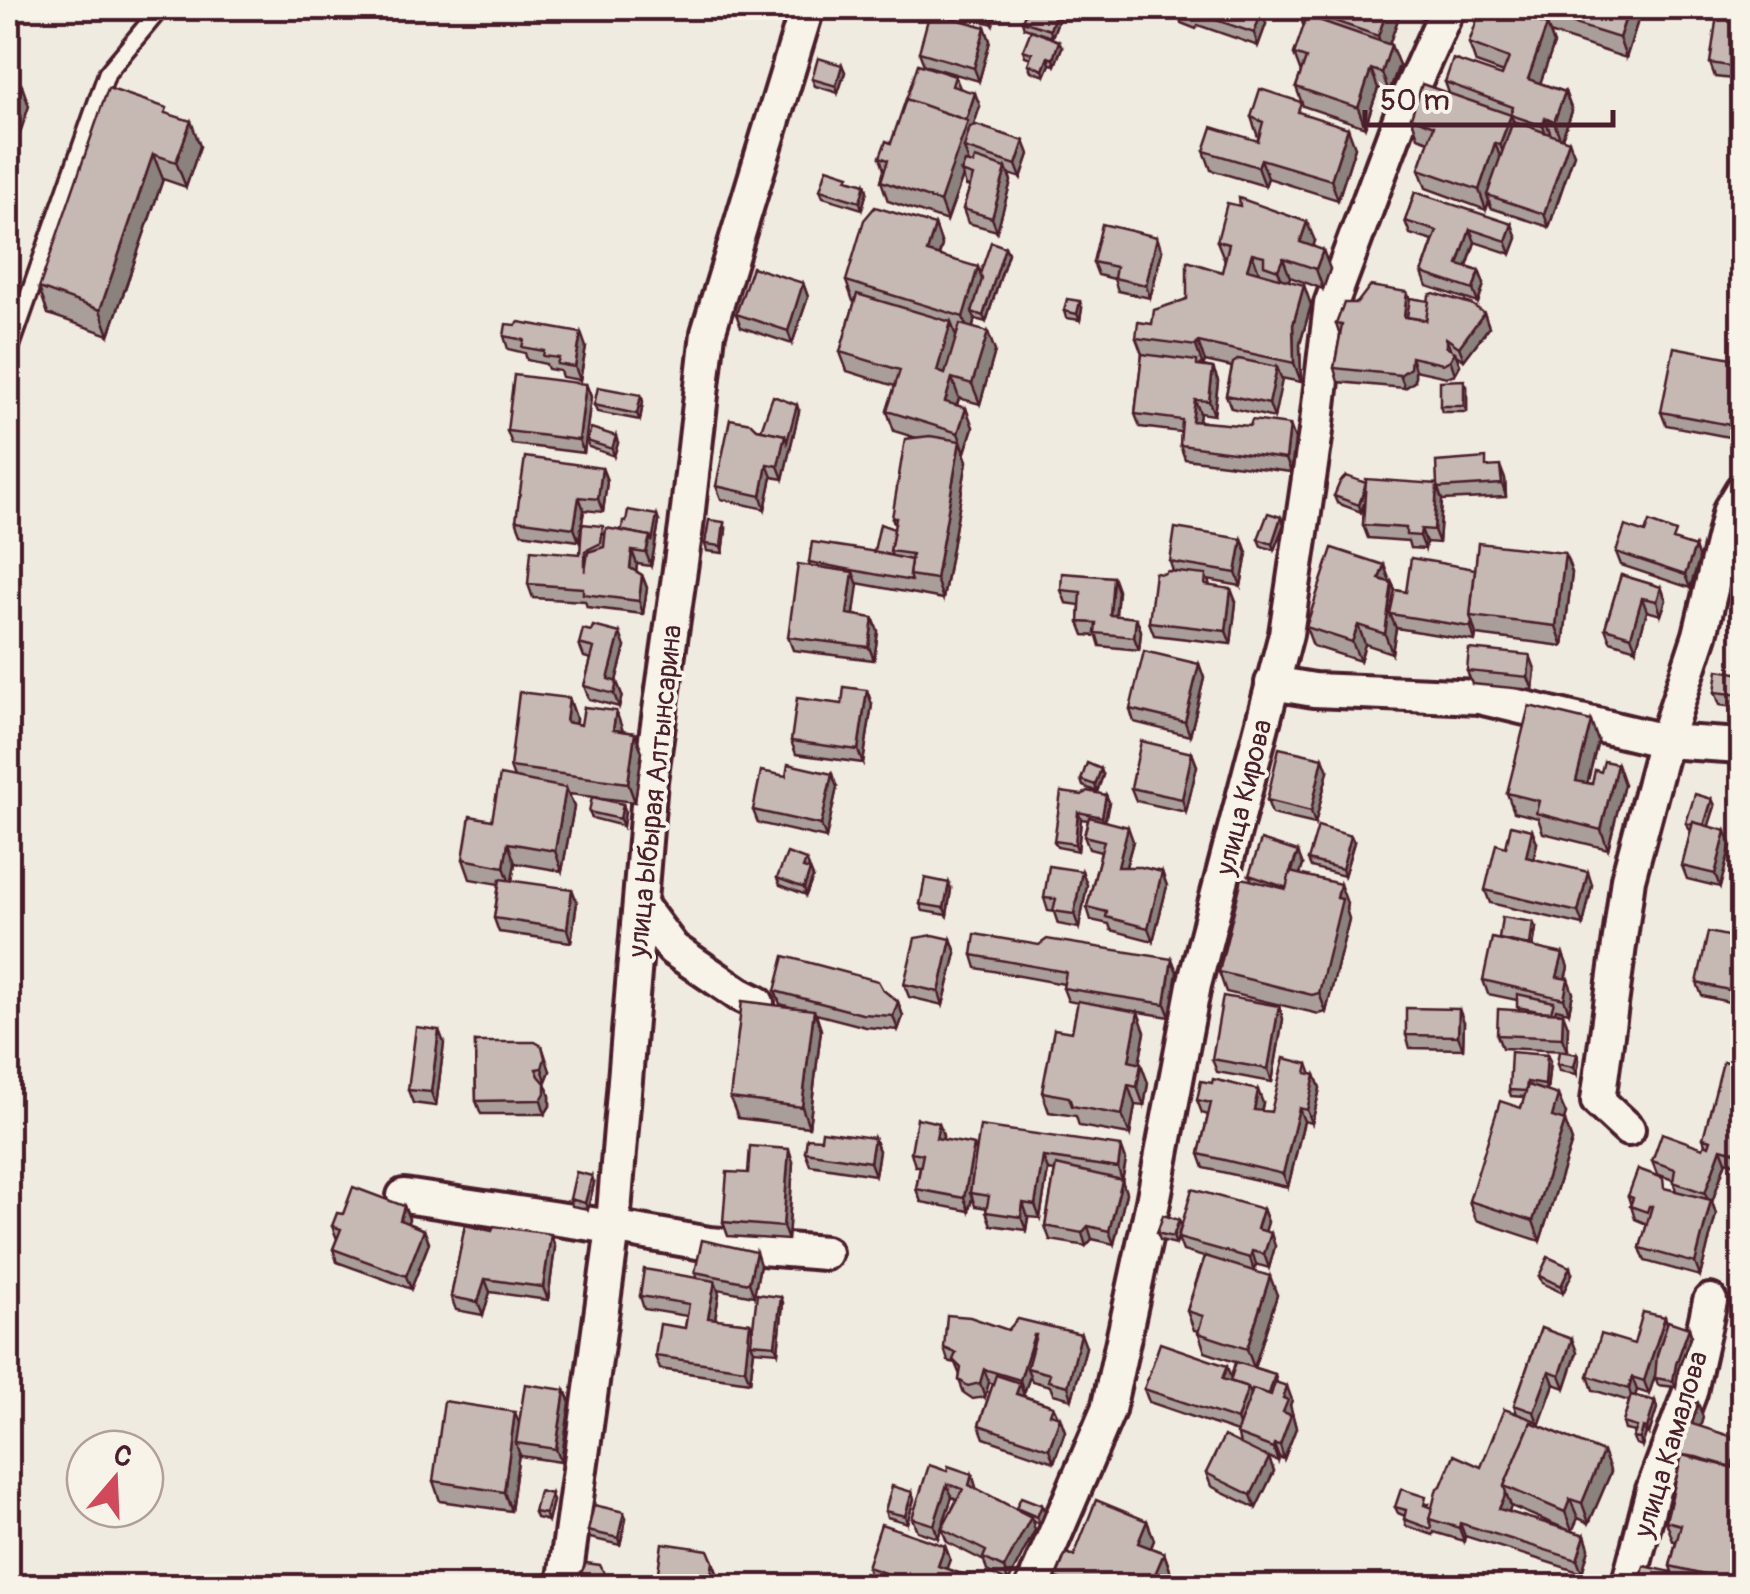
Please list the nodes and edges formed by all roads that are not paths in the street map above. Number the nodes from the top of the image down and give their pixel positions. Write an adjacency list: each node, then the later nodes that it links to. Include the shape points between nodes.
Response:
1 (161, 8): 4 (lane, via 107,72)
2 (807, 8): 9 (street, улица Ыбырая Алтынсарина, via 708,333)
3 (1448, 8): 6 (street, улица Кирова, via 1332,304 1286,634)
4 (8, 355)
5 (1742, 490): 7 (street, via 1730,510 1700,635)
6 (1272, 683): 7 (street, via 1478,697); 17 (street, улица Кирова, via 1194,985 1108,1410)
7 (1664, 740): 8 (street); 11 (street, via 1628,880 1598,1101)
8 (1742, 746)
9 (640, 905): 10 (street, via 673,948); 13 (street, улица Ыбырая Алтынсарина)
10 (757, 1003)
11 (1628, 1129)
12 (404, 1196): 13 (street)
13 (612, 1226): 14 (street, via 709,1244); 16 (street, улица Ыбырая Алтынсарина)
14 (825, 1253)
15 (1710, 1301): 18 (street, улица Камалова, via 1690,1392 1653,1490)
16 (564, 1586)
17 (1033, 1586)
18 (1628, 1586)

